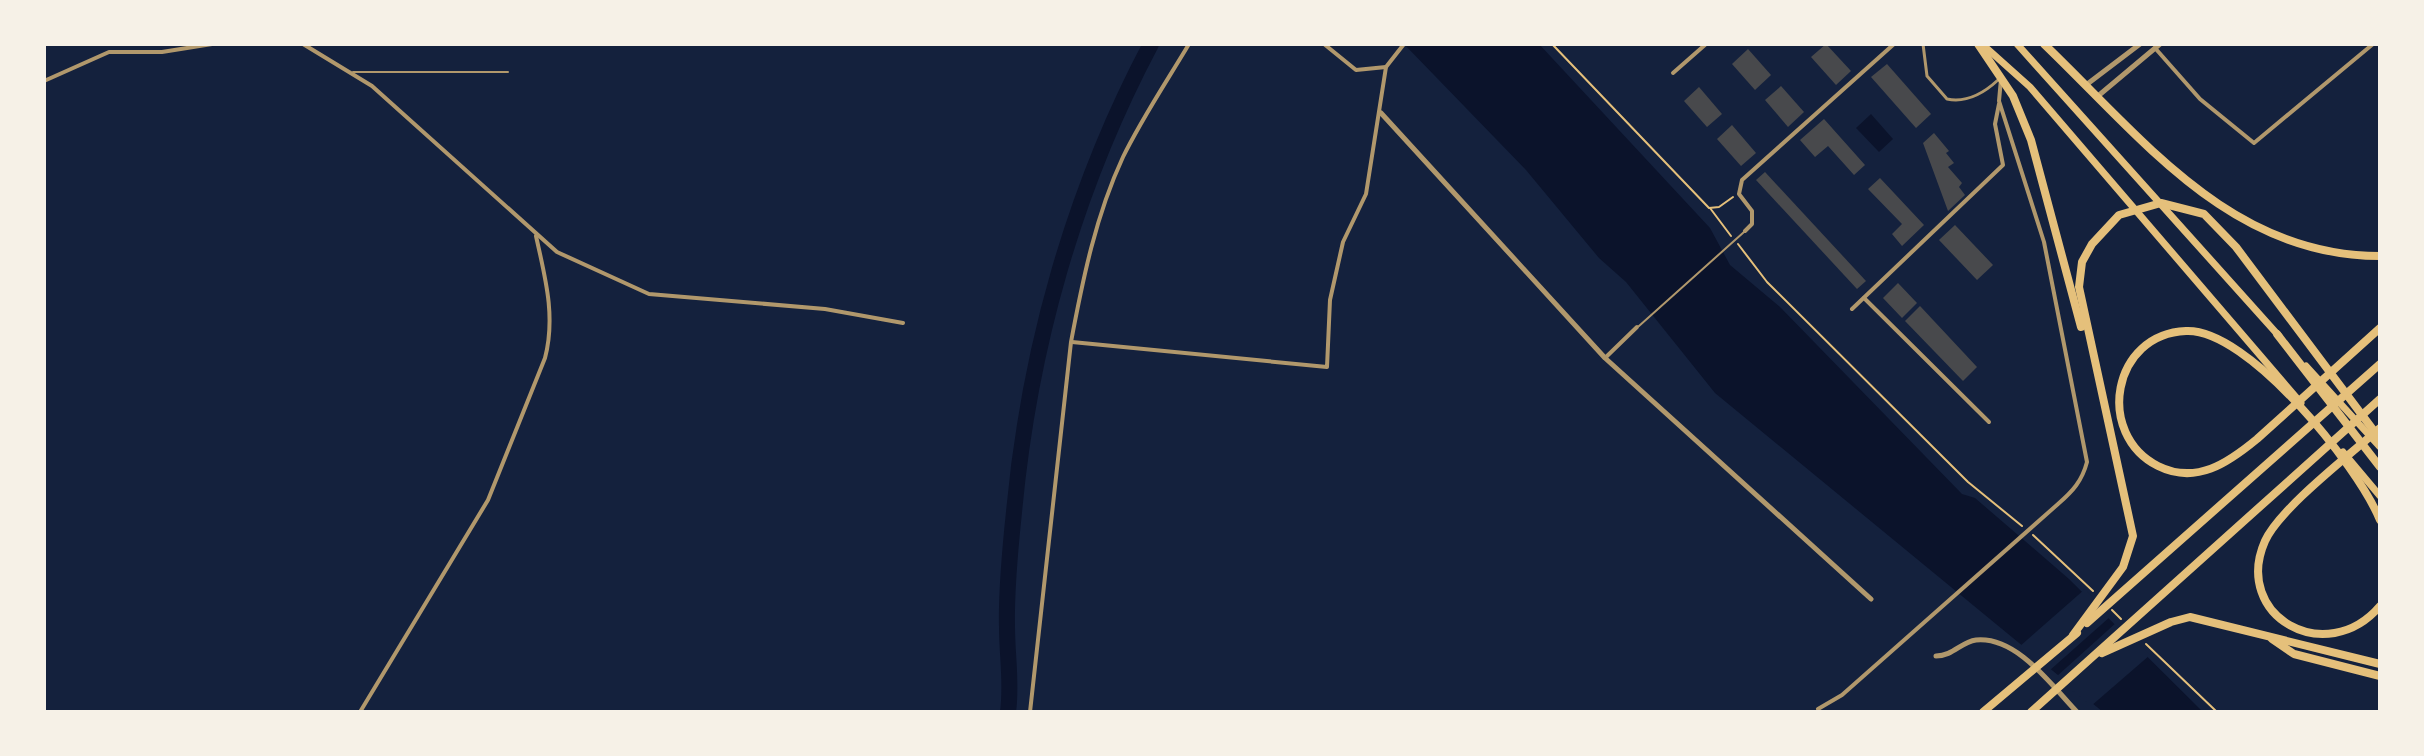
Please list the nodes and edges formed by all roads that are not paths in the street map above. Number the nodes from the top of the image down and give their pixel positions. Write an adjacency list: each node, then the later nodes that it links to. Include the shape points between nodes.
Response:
1 (212, 44): 20 (street, via 162,52 109,52)
2 (303, 44): 16 (street)
3 (1189, 44): 36 (street, via 1124,156 1099,218)
4 (1324, 44): 15 (street, via 1356,70)
5 (1404, 44): 15 (street)
6 (1706, 44): 18 (street)
7 (1894, 44): 25 (street)
8 (1923, 44): 19 (street, via 1927,76 1947,99 1984,93)
9 (1980, 44): 19 (highway); 42 (main road, via 2030,87)
10 (2017, 44): 35 (main road)
11 (2044, 44): 21 (highway)
12 (2140, 44): 21 (street)
13 (2373, 44): 14 (street, via 2254,143 2200,99)
14 (2158, 46): 22 (street)
15 (1386, 67): 24 (street)
16 (351, 72): 17 (lane); 28 (street)
17 (508, 72)
18 (1673, 73)
19 (2001, 77): 23 (street); 40 (highway, via 2031,140)
20 (44, 81)
21 (2086, 85): 22 (highway)
22 (2098, 96): 29 (highway, via 2187,181 2238,220 2315,251)
23 (1999, 101): 30 (street, via 1995,124 2003,165); 57 (street, via 2044,242 2087,462 2084,474 2077,487 1842,695)
24 (1381, 113): 36 (street, via 1366,194 1343,242 1330,300 1327,367); 37 (street)
25 (1743, 179): 26 (street); 27 (street, via 1739,194 1752,211 1752,224)
26 (1749, 184)
27 (1745, 231): 33 (lane)
28 (536, 233): 32 (street, via 557,252 649,294 825,309); 58 (street, via 549,299 551,335 545,358 488,500)
29 (2380, 256)
30 (1864, 298): 31 (street); 41 (street)
31 (1852, 309)
32 (903, 323)
33 (1637, 327): 37 (street)
34 (2380, 328): 42 (highway, via 2225,463 2210,471 2180,473 2150,462 2127,438 2117,403 2127,366 2144,347 2168,334 2201,331 2245,355)
35 (2277, 334): 45 (main road); 46 (highway)
36 (1071, 342): 59 (street)
37 (1605, 358): 49 (street)
38 (2380, 364): 51 (highway)
39 (2380, 399): 54 (highway)
40 (2105, 409): 44 (highway, via 2080,299 2082,262 2119,215 2161,203 2204,214 2236,247); 51 (highway, via 2133,528 2127,561)
41 (1989, 422)
42 (2320, 426): 47 (main road); 48 (highway)
43 (2380, 428): 50 (highway, via 2279,520 2265,540 2260,566 2270,607 2282,621 2308,633 2338,635)
44 (2380, 439)
45 (2380, 447)
46 (2380, 467)
47 (2380, 496)
48 (2380, 520)
49 (1871, 599)
50 (2380, 606)
51 (2073, 635): 60 (highway)
52 (2268, 636): 54 (highway, via 2190,617); 55 (highway); 56 (highway, via 2294,654)
53 (1936, 656): 62 (street, via 1949,656 1980,640 2006,646)
54 (2094, 657): 61 (highway)
55 (2380, 664)
56 (2380, 676)
57 (1818, 709)
58 (360, 712)
59 (1030, 712)
60 (1983, 712)
61 (2031, 712)
62 (2077, 712)

